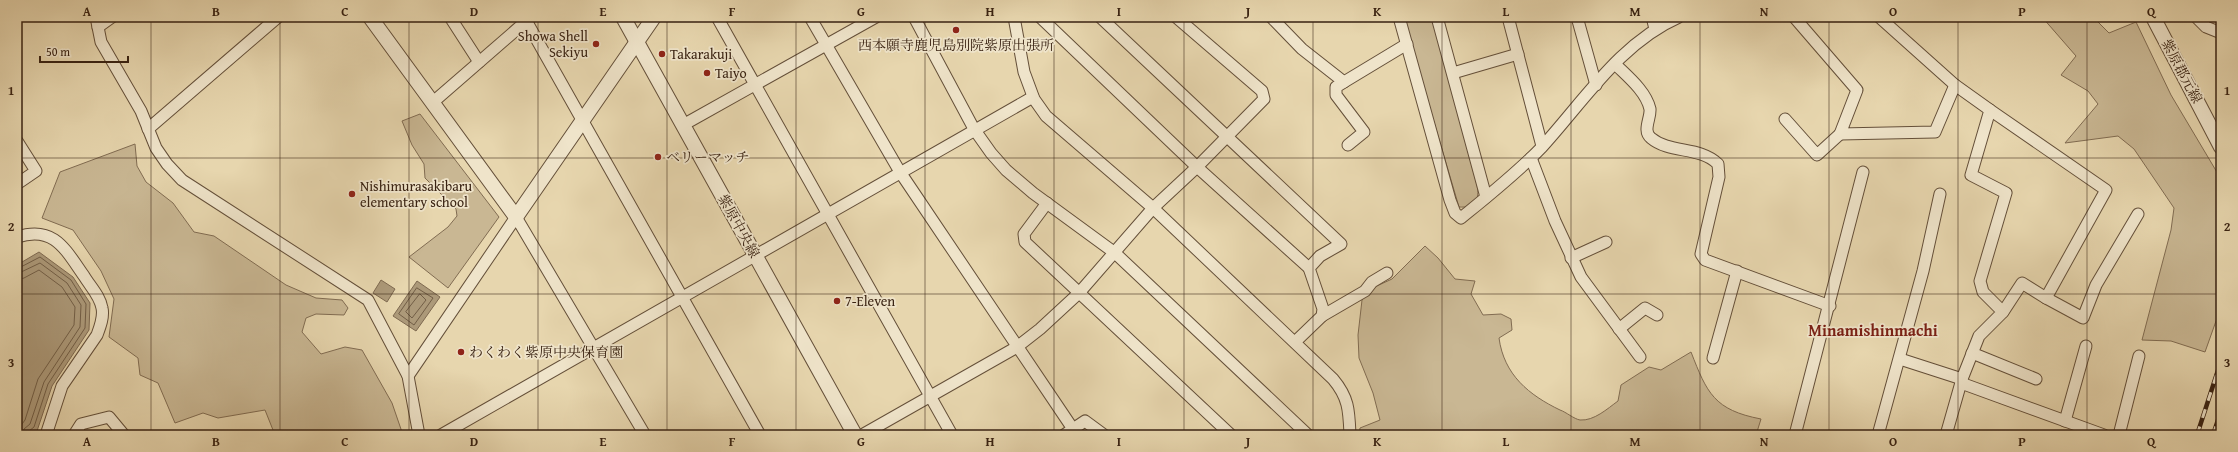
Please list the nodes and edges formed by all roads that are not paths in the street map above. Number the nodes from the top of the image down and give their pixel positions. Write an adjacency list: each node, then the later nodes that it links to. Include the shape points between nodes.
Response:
1 (112, 17): 27 (street)
2 (278, 17): 47 (street)
3 (370, 17): 42 (street)
4 (450, 17): 34 (street)
5 (623, 17): 30 (street, 紫原中央線)
6 (654, 17): 30 (street)
7 (717, 17): 38 (street)
8 (810, 17): 31 (street)
9 (876, 17): 31 (street)
10 (914, 17): 48 (street)
11 (1014, 17): 41 (street, via 1024,72)
12 (1040, 17): 56 (street)
13 (1100, 17): 50 (street)
14 (1176, 17): 50 (street, via 1262,91 1264,99)
15 (1271, 17): 37 (street, via 1302,49)
16 (1399, 17): 32 (street)
17 (1437, 17): 36 (street)
18 (1508, 17): 33 (street)
19 (1578, 17): 39 (street)
20 (1652, 17): 28 (street)
21 (1679, 17): 28 (street)
22 (1794, 17): 49 (street, via 1857,90)
23 (1879, 17): 40 (street)
24 (2153, 17): 54 (street, 紫原郡元線)
25 (2196, 17): 29 (street, via 2206,27)
26 (528, 18): 34 (street); 45 (street)
27 (97, 22): 47 (street, via 101,42)
28 (1655, 29): 35 (street)
29 (2221, 33)
30 (637, 43): 45 (street); 46 (street, 紫原中央線)
31 (826, 44): 38 (street); 57 (street)
32 (1407, 44): 37 (street); 61 (street, via 1450,200 1456,213 1461,218)
33 (1518, 54): 36 (street); 53 (street)
34 (479, 62): 42 (street)
35 (1615, 64): 39 (street); 73 (street, via 1644,97 1650,110 1647,131 1649,137 1661,145 1706,155 1718,164 1719,177 1701,254 1705,260)
36 (1453, 73): 61 (street)
37 (1344, 82): 52 (street, via 1336,87 1336,95 1364,132)
38 (756, 85): 46 (street); 64 (street)
39 (1596, 85): 53 (street)
40 (1955, 85): 43 (street); 49 (street, via 1935,132)
41 (1033, 97): 48 (street); 63 (street, via 1053,123)
42 (432, 103): 66 (street)
43 (1990, 110): 77 (street, via 2106,190); 79 (street, via 1971,175 2006,193 1980,281 1983,292)
44 (1784, 119): 49 (street, via 1817,155)
45 (582, 121): 66 (street); 76 (street)
46 (682, 125): 70 (street, 紫原中央線)
47 (148, 129): 92 (street, via 163,158 182,180 368,300)
48 (974, 129): 57 (street); 62 (street, via 1006,170)
49 (1840, 134)
50 (1226, 138): 56 (street); 72 (street, via 1341,244 1320,256)
51 (17, 141): 59 (street, via 36,171)
52 (1348, 145)
53 (1542, 146): 55 (street)
54 (2221, 147)
55 (1530, 158): 61 (street); 71 (street)
56 (1197, 167): 63 (street); 72 (street)
57 (900, 172): 64 (street); 85 (street)
58 (1863, 172): 78 (street)
59 (17, 184)
60 (1940, 194): 91 (street)
61 (1486, 197)
62 (1047, 203): 69 (street); 75 (street, via 1024,234 1025,242)
63 (1154, 208): 69 (street); 83 (street)
64 (828, 213): 70 (street); 95 (street)
65 (2138, 214): 77 (street, via 2096,285 2083,318)
66 (516, 217): 86 (street); 92 (street)
67 (17, 237): 99 (street, via 40,233 54,239 65,248 93,289 102,309 101,326 97,336 62,386)
68 (1606, 242): 71 (street)
69 (1116, 253): 75 (street); 111 (street)
70 (755, 255): 76 (street); 106 (street, 紫原中央線)
71 (1571, 258): 82 (street, via 1581,277)
72 (1309, 268): 81 (street, via 1323,309)
73 (1736, 271): 78 (street); 90 (street)
74 (1387, 273): 81 (street, via 1372,282 1365,291)
75 (1079, 293): 85 (street); 110 (street)
76 (681, 298): 86 (street); 105 (street)
77 (2046, 298): 79 (street, via 2022,283)
78 (1830, 306): 113 (street)
79 (2003, 312): 87 (street, via 1979,336)
80 (1657, 315): 82 (street, via 1645,308)
81 (1322, 316): 83 (street)
82 (1619, 329): 89 (street)
83 (1295, 342): 112 (street, via 1344,392 1350,420)
84 (2086, 346): 96 (street)
85 (1017, 347): 95 (street); 98 (street)
86 (592, 348): 97 (street); 103 (street)
87 (1972, 353): 93 (street); 94 (street)
88 (2139, 356): 117 (street)
89 (1640, 357)
90 (1713, 358)
91 (1900, 359): 94 (street); 114 (street)
92 (408, 376): 102 (street)
93 (2036, 379)
94 (1962, 381): 96 (street); 115 (street)
95 (930, 396): 107 (street); 108 (street)
96 (2065, 421): 116 (street)
97 (643, 432): 104 (street)
98 (1072, 433): 109 (street, via 1085,421)
99 (46, 435)
100 (74, 435): 101 (street, via 81,424 108,417)
101 (124, 435)
102 (419, 435)
103 (441, 435)
104 (631, 435)
105 (760, 435)
106 (856, 435)
107 (862, 435)
108 (952, 435)
109 (1104, 435)
110 (1230, 435)
111 (1308, 435)
112 (1350, 435)
113 (1795, 435)
114 (1878, 435)
115 (1946, 435)
116 (2104, 435)
117 (2119, 435)

